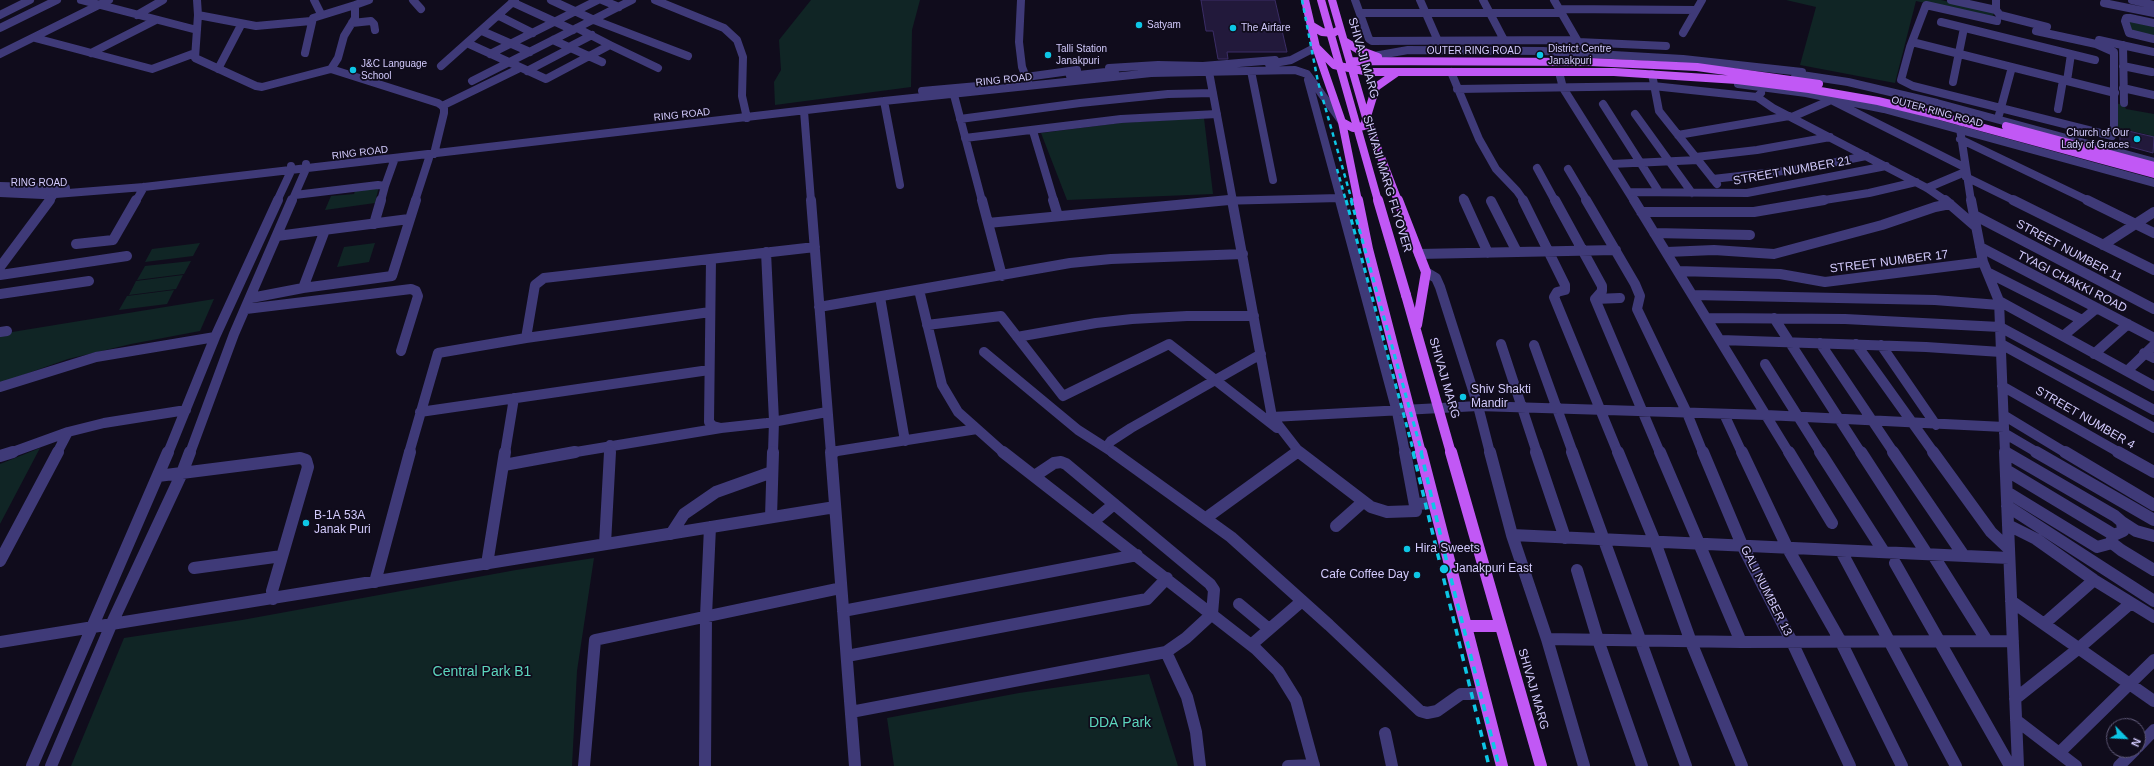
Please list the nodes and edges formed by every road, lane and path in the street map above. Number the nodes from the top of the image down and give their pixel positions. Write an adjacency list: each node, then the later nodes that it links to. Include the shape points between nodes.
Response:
1 (30, 0): 36 (street)
2 (57, 0): 64 (street)
3 (81, 0): 30 (street)
4 (109, 0): 30 (street)
5 (164, 0): 50 (street)
6 (197, 0): 51 (street)
7 (314, 0): 48 (street)
8 (369, 0): 33 (street)
9 (414, 0): 37 (street)
10 (551, 0): 42 (street)
11 (598, 0): 42 (street)
12 (602, 0): 35 (street)
13 (632, 0): 35 (street)
14 (655, 0): 157 (street, via 724,28 737,40 743,57 742,96)
15 (1021, 0): 131 (street, via 1019,42)
16 (1305, 0): 62 (main road)
17 (1321, 0): 265 (main road, SHIVAJI MARG FLYOVER, bridge)
18 (1332, 0): 63 (main road, SHIVAJI MARG)
19 (1355, 0): 46 (street)
20 (1420, 0): 44 (street)
21 (1483, 0): 45 (street)
22 (1554, 0): 43 (street)
23 (1589, 0): 38 (street)
24 (1651, 0): 39 (street)
25 (1702, 0): 40 (street)
26 (1951, 0): 41 (street)
27 (1996, 0): 41 (street)
28 (2132, 0): 34 (street)
29 (514, 1): 52 (street); 56 (street)
30 (96, 3): 50 (street); 75 (street); 91 (street)
31 (2104, 3): 47 (street)
32 (0, 5): 36 (street)
33 (355, 5): 48 (street); 59 (street, via 355,18)
34 (2154, 5)
35 (619, 7): 54 (street)
36 (13, 8): 49 (street)
37 (421, 9)
38 (1595, 9): 39 (street); 43 (street)
39 (1658, 9): 40 (street)
40 (1696, 10): 73 (street)
41 (1996, 10): 79 (street, via 2005,17)
42 (575, 11): 54 (street); 56 (street)
43 (1560, 11): 45 (street); 82 (street)
44 (1426, 12): 45 (street); 46 (street); 81 (street)
45 (1489, 12): 78 (street)
46 (1360, 13): 81 (street, via 1369,40)
47 (2154, 13)
48 (320, 14): 55 (street)
49 (0, 15)
50 (137, 15): 53 (street)
51 (198, 15): 61 (street); 67 (street)
52 (499, 16): 69 (street); 72 (street)
53 (156, 20): 67 (street); 94 (street)
54 (594, 20): 66 (street); 103 (street)
55 (311, 21): 61 (street, via 277,26); 96 (street)
56 (555, 21): 66 (street); 72 (street)
57 (1996, 21): 83 (street, via 1926,5)
58 (1941, 22): 65 (street)
59 (352, 23): 68 (street, via 371,22); 118 (street)
60 (2154, 23): 76 (street, via 2130,18 2125,20 2129,33)
61 (242, 25): 117 (street)
62 (1312, 26): 63 (main road, via 1318,31 1330,33 1339,30); 89 (main road)
63 (1340, 26): 80 (main road, SHIVAJI MARG)
64 (0, 28)
65 (1964, 28): 100 (street); 101 (street)
66 (575, 29): 74 (street); 77 (street)
67 (197, 30): 95 (street)
68 (375, 30)
69 (482, 30): 84 (street); 85 (street)
70 (2100, 30): 79 (street)
71 (2036, 31): 142 (street, via 2112,50 2115,56)
72 (533, 33): 85 (street)
73 (1683, 33)
74 (592, 35): 86 (street); 90 (street)
75 (35, 38): 94 (street); 97 (street)
76 (2154, 39)
77 (553, 40): 90 (street); 92 (street)
78 (1504, 40): 81 (street); 82 (street)
79 (2100, 40): 87 (street)
80 (1344, 41): 104 (main road); 108 (main road, SHIVAJI MARG)
81 (1438, 41)
82 (1578, 41): 88 (street); 99 (street)
83 (1912, 42): 100 (street); 152 (street, via 1901,78 1903,82)
84 (467, 43): 98 (street); 112 (street)
85 (511, 44): 92 (street); 98 (street)
86 (610, 45): 102 (street); 116 (street)
87 (2123, 45): 93 (street); 114 (street)
88 (1666, 46)
89 (1316, 47): 107 (street, RING ROAD); 120 (main road, OUTER RING ROAD, via 1334,65); 162 (main road)
90 (570, 48): 102 (street); 119 (street)
91 (0, 49)
92 (530, 52): 111 (street)
93 (2154, 52)
94 (91, 53): 95 (street, via 152,69)
95 (195, 53): 117 (street, via 196,58 203,63)
96 (305, 53)
97 (0, 54)
98 (490, 54): 111 (street)
99 (1585, 54): 104 (street, via 1543,51 1408,50); 110 (street); 126 (street, via 1682,59)
100 (1959, 54): 115 (street); 135 (street)
101 (2071, 54): 106 (street); 133 (street)
102 (589, 56): 109 (street); 119 (street, via 548,78)
103 (688, 56)
104 (1374, 56): 105 (main road)
105 (1400, 60): 108 (main road); 110 (main road, OUTER RING ROAD)
106 (2095, 60)
107 (1288, 61): 113 (street, RING ROAD); 131 (street, via 1203,66 1158,65 1052,72)
108 (1350, 61): 120 (main road, SHIVAJI MARG)
109 (602, 62)
110 (1590, 62): 122 (main road, OUTER RING ROAD)
111 (508, 63): 119 (street); 134 (street)
112 (441, 66)
113 (1275, 66): 121 (street, RING ROAD); 129 (street, RING ROAD); 131 (street, RING ROAD, via 1150,68)
114 (2123, 66): 127 (street); 139 (street)
115 (2012, 67): 133 (street); 152 (street)
116 (658, 68)
117 (218, 69): 118 (street, via 262,87)
118 (331, 69): 151 (street, via 413,94)
119 (523, 70): 151 (street)
120 (1353, 70): 128 (main road, OUTER RING ROAD); 161 (main road, SHIVAJI MARG)
121 (1252, 71): 123 (street, RING ROAD); 186 (street)
122 (1739, 71): 160 (street, OUTER RING ROAD, via 1802,75 1848,82); 178 (main road, OUTER RING ROAD, via 1880,95)
123 (1210, 72): 141 (street); 143 (street, RING ROAD, via 1151,73)
124 (1451, 72): 125 (main road, OUTER RING ROAD); 128 (main road, OUTER RING ROAD); 140 (street)
125 (1559, 72): 130 (main road, OUTER RING ROAD); 137 (street)
126 (1802, 72)
127 (2152, 72)
128 (1397, 73): 161 (main road, via 1376,87)
129 (1307, 74): 162 (street); 201 (street)
130 (1652, 74): 132 (main road, OUTER RING ROAD); 136 (street)
131 (1027, 79): 157 (street, RING ROAD)
132 (1711, 80): 138 (street, OUTER RING ROAD); 184 (main road, OUTER RING ROAD, via 1737,80 1809,89 1878,101)
133 (2065, 80): 142 (street); 153 (street)
134 (472, 81)
135 (1952, 82)
136 (1654, 86): 137 (street); 146 (street); 165 (street, via 1659,112)
137 (1564, 88): 140 (street); 176 (street)
138 (1769, 88): 145 (street, OUTER RING ROAD); 146 (street)
139 (2123, 88): 144 (street); 149 (street)
140 (1457, 89): 228 (street, via 1490,159 1517,191)
141 (1213, 93): 155 (street); 159 (street, via 1168,94 1080,103)
142 (2115, 93): 152 (street, via 2112,136)
143 (954, 95): 148 (street, RING ROAD); 159 (street)
144 (2154, 95)
145 (1823, 96): 147 (street); 163 (street, OUTER RING ROAD, via 1884,108)
146 (1757, 97): 158 (street)
147 (1831, 100): 158 (street); 183 (street)
148 (884, 101): 154 (street, RING ROAD); 189 (street)
149 (2124, 103)
150 (1603, 104): 174 (street)
151 (442, 106): 169 (street, via 444,113)
152 (2000, 109): 160 (street)
153 (2058, 109)
154 (804, 111): 157 (street, RING ROAD); 222 (street)
155 (1217, 114): 164 (street, via 1121,119); 203 (street)
156 (1635, 114): 173 (street)
157 (746, 116): 169 (street, RING ROAD)
158 (1791, 117): 165 (street); 166 (street)
159 (960, 119): 167 (street)
160 (1998, 119): 175 (street, OUTER RING ROAD)
161 (1367, 121): 162 (main road, via 1364,126 1357,128 1349,127); 232 (main road, SHIVAJI MARG)
162 (1342, 122): 301 (main road, via 1368,249)
163 (1960, 129): 168 (street); 188 (street, OUTER RING ROAD)
164 (1033, 131): 167 (street); 209 (street)
165 (1678, 134): 172 (street)
166 (1830, 137): 170 (street); 172 (street)
167 (965, 138): 211 (street)
168 (1960, 139): 183 (street); 213 (street)
169 (432, 154): 171 (street, RING ROAD); 179 (street, RING ROAD); 210 (street)
170 (1866, 156): 177 (street); 185 (street, via 1801,168)
171 (395, 158): 179 (street, RING ROAD); 191 (street)
172 (1697, 159): 173 (street); 185 (street)
173 (1669, 160): 174 (street); 198 (street)
174 (1640, 162): 176 (street); 196 (street)
175 (2154, 162)
176 (1611, 164): 195 (street)
177 (1886, 166): 187 (street); 199 (street, STREET NUMBER 21, via 1765,190)
178 (2154, 166)
179 (306, 167): 180 (street, RING ROAD); 200 (street)
180 (291, 168): 192 (street, RING ROAD); 194 (street, RING ROAD); 268 (street)
181 (1537, 168): 225 (street)
182 (1568, 169): 224 (street, GALI NUMBER 13)
183 (1965, 172): 193 (street); 208 (street); 221 (street)
184 (2154, 174)
185 (1713, 179): 199 (street)
186 (1273, 180)
187 (1916, 182): 193 (street); 206 (street, via 1869,193 1754,212)
188 (2154, 183)
189 (900, 185)
190 (0, 186): 194 (street, RING ROAD)
191 (385, 186): 200 (street); 212 (street)
192 (144, 187): 194 (street, RING ROAD); 220 (street, via 114,240)
193 (1927, 188): 205 (street)
194 (57, 191): 197 (street, RING ROAD); 236 (street)
195 (1629, 192): 196 (street, STREET NUMBER 21); 206 (street)
196 (1659, 192): 198 (street, STREET NUMBER 21)
197 (0, 193)
198 (1692, 193): 199 (street, STREET NUMBER 21)
199 (1724, 193)
200 (295, 194): 219 (street)
201 (1340, 198): 203 (street); 305 (street)
202 (1463, 198): 230 (street)
203 (1233, 200): 209 (street); 231 (street)
204 (1491, 201): 227 (street)
205 (1950, 204): 214 (street); 229 (street, via 1774,254 1714,250)
206 (1641, 212): 216 (street)
207 (2154, 212): 213 (street)
208 (1974, 215): 214 (street); 256 (street, STREET NUMBER 11)
209 (1058, 216): 211 (street)
210 (410, 219): 212 (street); 244 (street, via 392,276)
211 (988, 223): 242 (street)
212 (374, 224): 215 (street)
213 (2136, 224): 217 (street); 221 (street)
214 (1976, 226): 223 (street)
215 (325, 230): 219 (street); 244 (street)
216 (1654, 232): 218 (street); 229 (street)
217 (2154, 233)
218 (1750, 235)
219 (277, 236): 249 (street)
220 (76, 244)
221 (2103, 245): 237 (street)
222 (814, 247): 226 (street); 253 (street)
223 (1980, 247): 235 (street); 254 (street, TYAGI CHAKKI ROAD)
224 (1616, 250): 225 (street); 306 (street, GALI NUMBER 13, via 1640,296 1637,309)
225 (1582, 251): 228 (street); 251 (street, via 1602,286 1602,291)
226 (766, 252): 234 (street); 312 (street)
227 (1517, 252): 228 (street); 230 (street)
228 (1549, 252): 298 (street, via 1566,288 1554,294 1554,297)
229 (1666, 252): 238 (street)
230 (1488, 253): 232 (street)
231 (1243, 254): 242 (street, via 1111,259); 258 (street)
232 (1419, 254): 239 (main road, SHIVAJI MARG)
233 (127, 256): 241 (street)
234 (711, 259): 257 (street); 269 (street, via 539,281 535,284)
235 (1983, 262): 238 (street, STREET NUMBER 17, via 1825,282 1780,274); 240 (street)
236 (1, 264)
237 (2154, 270)
238 (1678, 271): 247 (street)
239 (1426, 272): 265 (main road, SHIVAJI MARG); 294 (street, via 1436,278 1440,287)
240 (1987, 272): 252 (street); 261 (street)
241 (0, 275)
242 (1002, 276): 245 (street)
243 (89, 281): 246 (street)
244 (303, 288): 249 (street)
245 (919, 290): 248 (street); 263 (street)
246 (0, 294)
247 (1693, 295): 252 (street); 259 (street)
248 (880, 297): 253 (street); 322 (street)
249 (251, 298): 255 (street)
250 (1620, 298): 251 (street)
251 (1595, 299): 302 (street)
252 (1999, 303): 264 (street); 266 (street)
253 (819, 307): 304 (street)
254 (2097, 308): 261 (street); 262 (street, TYAGI CHAKKI ROAD)
255 (246, 309): 280 (street, via 411,289 416,291 418,296); 333 (street, via 234,334)
256 (2154, 309)
257 (710, 312): 269 (street); 287 (street)
258 (1254, 316): 267 (street, via 1132,319); 283 (street)
259 (1707, 318): 260 (street); 271 (street)
260 (1774, 318): 264 (street); 272 (street)
261 (2082, 320): 266 (street)
262 (2128, 324): 270 (street, TYAGI CHAKKI ROAD); 284 (street)
263 (927, 325): 267 (street, via 1001,316); 319 (street, via 942,385 958,412)
264 (2000, 327): 279 (street); 300 (street)
265 (1416, 329): 296 (main road, SHIVAJI MARG)
266 (2063, 336): 284 (street)
267 (1017, 337): 289 (street, via 1063,396 1169,344)
268 (215, 338): 292 (street, via 96,357); 299 (street)
269 (526, 338): 303 (street, via 438,353)
270 (2154, 338)
271 (1721, 340): 272 (street); 308 (street)
272 (1788, 342): 273 (street); 311 (street)
273 (1820, 343): 275 (street); 313 (street)
274 (1501, 344): 295 (street)
275 (1856, 344): 277 (street); 314 (street)
276 (1534, 345): 297 (street)
277 (1881, 345): 279 (street); 315 (street)
278 (2154, 345): 282 (street)
279 (2001, 348): 290 (street); 318 (street)
280 (401, 351)
281 (984, 352): 324 (street, via 1046,406 1091,440)
282 (2144, 353): 285 (street); 288 (street)
283 (1261, 354): 289 (street); 309 (street)
284 (2094, 354): 288 (street)
285 (2154, 358)
286 (1765, 364): 310 (street)
287 (709, 370): 293 (street); 317 (street, via 709,422)
288 (2127, 371): 291 (street)
289 (1213, 380): 321 (street); 324 (street, via 1119,435 1111,441)
290 (2002, 386): 316 (street); 332 (street, STREET NUMBER 4)
291 (2154, 386)
292 (0, 387)
293 (514, 398): 303 (street); 329 (street)
294 (1478, 406): 295 (street); 296 (street); 354 (street)
295 (1522, 407): 297 (street); 356 (street)
296 (1439, 408): 301 (street); 394 (main road, SHIVAJI MARG)
297 (1557, 408): 298 (street); 358 (street)
298 (1601, 409): 302 (street); 359 (street)
299 (186, 410): 320 (street); 334 (street)
300 (2154, 410)
301 (1410, 411): 305 (street); 338 (main road)
302 (1643, 411): 306 (street); 361 (street)
303 (420, 412): 379 (street)
304 (827, 412): 312 (street); 326 (street)
305 (1397, 412): 309 (street); 340 (street)
306 (1687, 413): 307 (street); 362 (street, GALI NUMBER 13)
307 (1724, 414): 308 (street); 363 (street)
308 (1766, 415): 310 (street); 349 (street)
309 (1272, 417): 321 (street)
310 (1799, 417): 311 (street); 365 (street)
311 (1839, 419): 313 (street); 368 (street)
312 (774, 421): 317 (street); 331 (street)
313 (1874, 421): 314 (street); 370 (street)
314 (1914, 424): 315 (street); 366 (street)
315 (1936, 425): 316 (street)
316 (2005, 425): 327 (street); 341 (street); 346 (street)
317 (721, 428): 323 (street)
318 (2154, 428)
319 (977, 429): 322 (street); 335 (street)
320 (68, 432): 328 (street); 371 (street)
321 (1283, 433): 325 (street)
322 (906, 441): 326 (street)
323 (610, 445): 329 (street); 360 (street)
324 (1108, 449): 345 (street)
325 (1298, 451): 337 (street); 345 (street)
326 (831, 452): 343 (street)
327 (2005, 452): 330 (street); 348 (street)
328 (0, 456)
329 (504, 465): 373 (street)
330 (2006, 470): 336 (street); 357 (street)
331 (772, 472): 344 (street); 353 (street, via 716,492 684,514)
332 (2154, 472)
333 (182, 473): 334 (street); 369 (street, via 300,458 306,460 308,467); 392 (street)
334 (158, 476): 395 (street)
335 (1036, 476): 339 (street, via 1054,463 1061,462); 347 (street)
336 (2007, 492): 342 (street); 357 (street, via 2097,547)
337 (1363, 502): 340 (street, via 1387,512 1416,511); 351 (street)
338 (1434, 503): 340 (street); 393 (main road)
339 (1114, 504): 347 (street); 388 (street, via 1210,584 1214,590)
340 (1415, 504)
341 (2154, 505)
342 (2007, 506): 350 (street); 384 (street)
343 (835, 507): 344 (street); 380 (street)
344 (771, 517): 352 (street)
345 (1206, 518): 382 (street)
346 (2154, 520)
347 (1094, 521): 367 (street)
348 (2122, 522): 355 (street, via 2136,531); 357 (street, via 2123,531)
349 (1832, 523)
350 (2008, 525): 366 (street); 378 (street, via 2036,539)
351 (1336, 526)
352 (710, 527): 353 (street); 389 (street)
353 (671, 534): 360 (street)
354 (1512, 535): 356 (street); 397 (street)
355 (2154, 536)
356 (1565, 538): 358 (street)
357 (2113, 539): 376 (street)
358 (1604, 540): 359 (street); 399 (street)
359 (1655, 542): 361 (street); 404 (street)
360 (605, 544): 373 (street)
361 (1698, 544): 362 (street); 405 (street)
362 (1742, 545): 363 (street); 406 (street, GALI NUMBER 13)
363 (1787, 547): 364 (street); 407 (street)
364 (1841, 550): 365 (street); 408 (street)
365 (1884, 552): 368 (street)
366 (2009, 554): 370 (street); 383 (street)
367 (1137, 555): 377 (street); 387 (street)
368 (1930, 555): 370 (street); 401 (street)
369 (282, 556): 374 (street); 381 (street)
370 (1964, 556)
371 (0, 561)
372 (1895, 563): 400 (street)
373 (486, 564): 379 (street)
374 (194, 568)
375 (1577, 570): 398 (street)
376 (2154, 570)
377 (1167, 578): 388 (street); 412 (street, via 1147,599)
378 (2094, 580): 385 (street); 391 (street)
379 (375, 582): 381 (street)
380 (841, 588): 387 (street); 389 (street)
381 (273, 595): 392 (street)
382 (1302, 601): 396 (street); 415 (street, via 1420,711 1437,711 1461,694)
383 (2011, 601): 391 (street); 402 (street)
384 (2154, 601)
385 (2131, 603): 390 (street); 410 (street)
386 (1239, 604): 396 (street)
387 (843, 611): 412 (street)
388 (1212, 614): 409 (street); 411 (street)
389 (706, 616): 427 (street, via 595,640); 428 (street)
390 (2154, 617)
391 (2045, 624): 410 (street)
392 (111, 625): 395 (street); 426 (street)
393 (1467, 626): 394 (main road); 415 (main road)
394 (1501, 626): 435 (main road, SHIVAJI MARG)
395 (92, 628): 403 (street); 425 (street)
396 (1269, 629): 409 (street)
397 (1547, 639): 398 (street); 436 (street)
398 (1598, 640): 399 (street); 437 (street)
399 (1641, 641): 404 (street); 438 (street)
400 (1940, 641): 401 (street); 408 (street); 443 (street)
401 (1987, 641): 402 (street)
402 (2013, 641): 416 (street)
403 (0, 642)
404 (1691, 642): 405 (street); 439 (street)
405 (1741, 642): 406 (street)
406 (1792, 642): 407 (street); 440 (street, GALI NUMBER 13)
407 (1841, 642): 408 (street); 441 (street)
408 (1890, 642): 442 (street)
409 (1251, 645): 432 (street, via 1278,671 1296,700)
410 (2079, 648): 414 (street); 416 (street)
411 (1166, 652): 418 (street); 430 (street, via 1187,697 1196,732)
412 (846, 656): 418 (street)
413 (2154, 660): 414 (street)
414 (2130, 684): 417 (street); 423 (street)
415 (1483, 694): 434 (main road)
416 (2015, 699): 419 (street)
417 (2154, 702)
418 (851, 712): 429 (street)
419 (2016, 720): 423 (street); 444 (street)
420 (2154, 730): 422 (street)
421 (1386, 733): 433 (street)
422 (2146, 738)
423 (2059, 753): 445 (street)
424 (2128, 758): 446 (street)
425 (32, 766)
426 (51, 766)
427 (584, 766)
428 (705, 766)
429 (855, 766)
430 (1200, 766)
431 (1288, 766): 432 (street)
432 (1314, 766)
433 (1392, 766)
434 (1502, 766)
435 (1541, 766)
436 (1584, 766)
437 (1642, 766)
438 (1686, 766)
439 (1742, 766)
440 (1850, 766)
441 (1902, 766)
442 (1956, 766)
443 (2010, 766)
444 (2018, 766)
445 (2076, 766)
446 (2120, 766)

